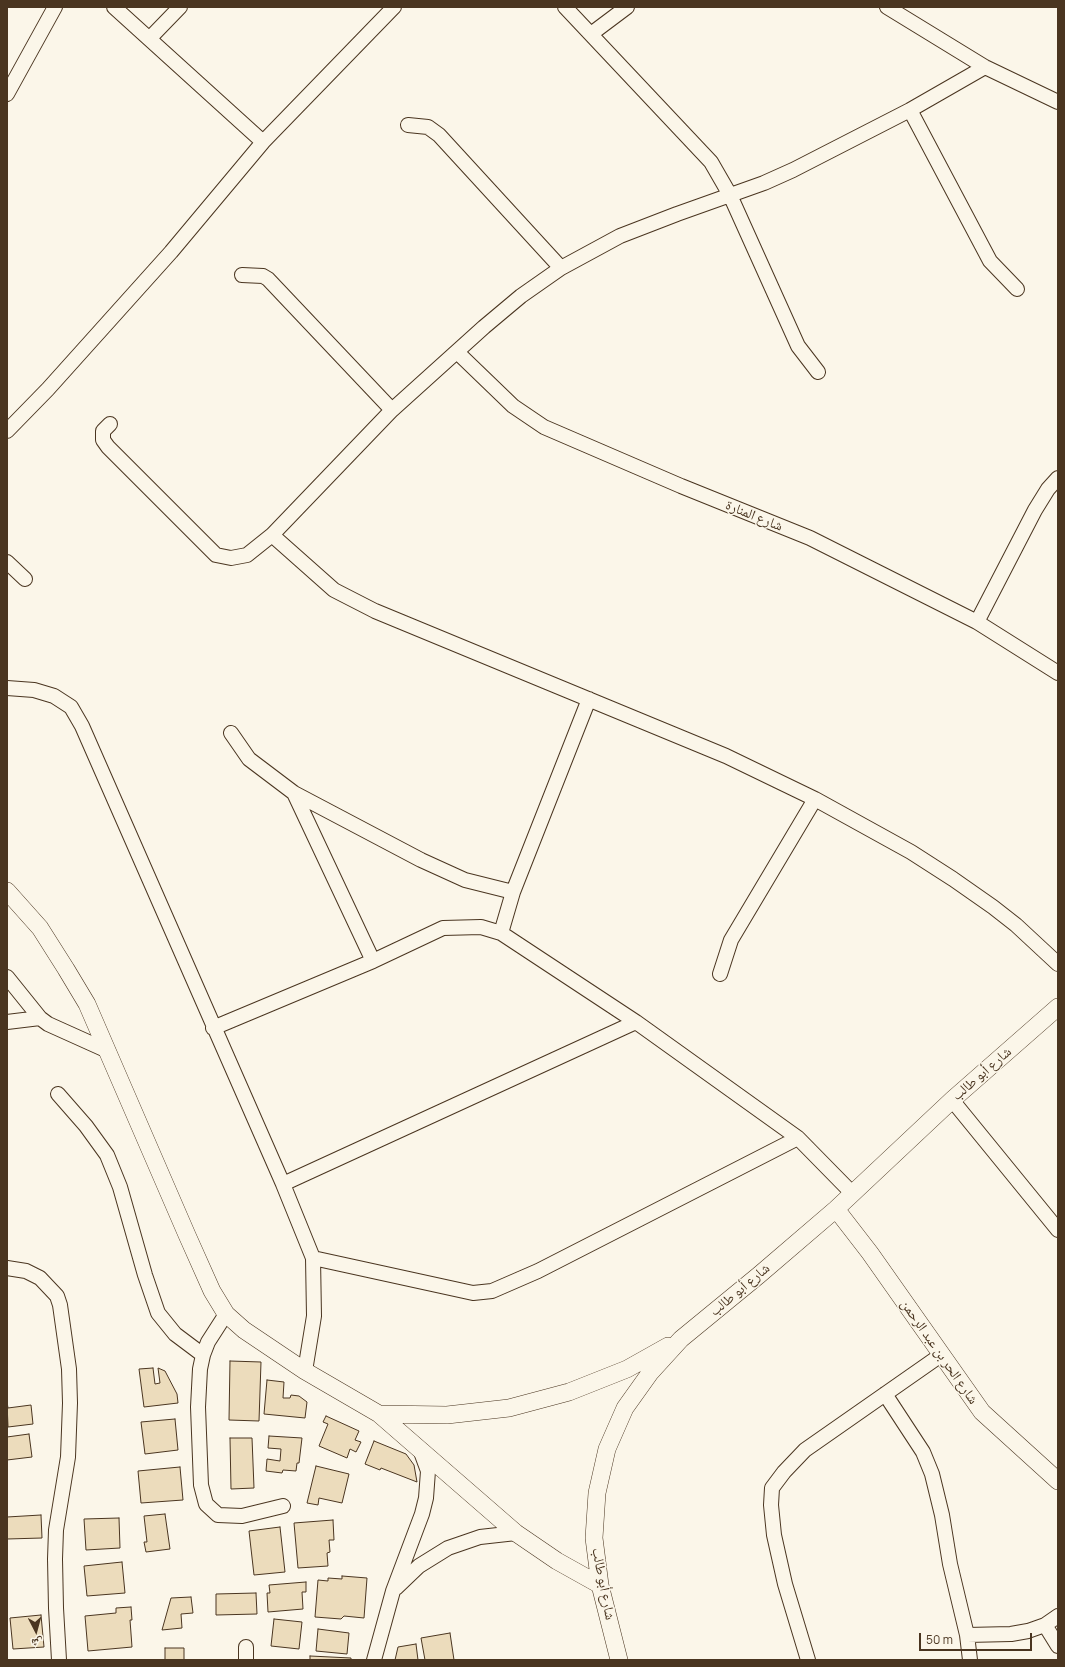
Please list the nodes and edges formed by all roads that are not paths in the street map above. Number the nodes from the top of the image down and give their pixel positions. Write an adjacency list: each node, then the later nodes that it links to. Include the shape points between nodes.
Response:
1 (55, 7): 11 (street)
2 (114, 7): 9 (street)
3 (180, 7): 9 (street)
4 (394, 7): 15 (street)
5 (565, 7): 8 (street)
6 (627, 7): 8 (street)
7 (887, 7): 10 (street)
8 (591, 34): 16 (street, via 711,162)
9 (150, 38): 15 (street)
10 (985, 68): 12 (street); 13 (street)
11 (7, 94)
12 (1058, 102)
13 (910, 110): 16 (street, via 793,170); 19 (street, via 990,261)
14 (408, 125): 17 (street, via 428,127 439,135)
15 (263, 142): 24 (street, via 171,252)
16 (730, 196): 17 (street, via 620,236); 21 (street, via 798,346)
17 (561, 268): 20 (street, via 521,296)
18 (242, 275): 22 (street, via 262,276 268,279)
19 (1017, 289)
20 (457, 352): 22 (street); 29 (street, شارع المنارة, via 513,406 544,427 810,538)
21 (818, 372)
22 (392, 410): 26 (street)
23 (110, 424): 26 (street, via 103,431 103,440 108,447 216,555 231,558 248,555)
24 (7, 432)
25 (1058, 478): 29 (street, via 1048,489 1036,510)
26 (272, 535): 32 (street, via 334,590 375,611)
27 (7, 562): 28 (street)
28 (25, 579)
29 (977, 622): 30 (street, شارع المنارة)
30 (1058, 673)
31 (7, 688): 47 (street, via 41,692 54,696 71,707 85,733)
32 (589, 699): 35 (street, via 726,756); 37 (street)
33 (231, 733): 34 (street, via 249,759)
34 (294, 793): 37 (street, via 427,863 465,880); 39 (street)
35 (815, 799): 40 (street, via 911,852 959,883 994,907); 41 (street, via 731,940)
36 (7, 891): 48 (street, via 40,928 66,969 87,1004)
37 (513, 892): 38 (street)
38 (501, 933): 39 (street, via 481,927 443,928); 46 (street)
39 (373, 961): 47 (street)
40 (1058, 964)
41 (720, 974)
42 (7, 978): 44 (street)
43 (1058, 1007): 50 (street, شارع أبو طالب)
44 (40, 1018): 45 (street); 48 (street)
45 (7, 1022)
46 (636, 1022): 51 (street); 52 (street)
47 (213, 1028): 52 (street)
48 (108, 1051): 58 (street, via 212,1291)
49 (58, 1094): 60 (street, via 107,1155 120,1187 158,1313 175,1334)
50 (952, 1100): 53 (street, شارع أبو طالب); 55 (street)
51 (798, 1138): 53 (street); 56 (street, via 538,1271 492,1291 473,1293)
52 (283, 1184): 56 (street)
53 (852, 1193): 54 (street, شارع أبو طالب)
54 (836, 1209): 59 (street, شارع أبو طالب); 61 (street, شارع الحر بن عبد الرحمن)
55 (1058, 1230)
56 (313, 1258): 62 (street, via 314,1316)
57 (7, 1268): 75 (street, via 26,1271 40,1278 57,1296 69,1369 68,1457 56,1530 55,1559)
58 (226, 1314): 60 (street); 62 (street, via 244,1330)
59 (681, 1340): 64 (street, via 627,1369 570,1392 509,1408 447,1415); 69 (street, شارع أبو طالب, via 650,1373 625,1408 607,1449 597,1493 595,1530)
60 (203, 1355): 67 (street, via 198,1407 201,1485 206,1504 218,1515 242,1516)
61 (941, 1355): 63 (street); 66 (street, شارع الحر بن عبد الرحمن, via 982,1412)
62 (305, 1371): 64 (street)
63 (885, 1394): 73 (street, via 923,1452 932,1474); 78 (street, via 805,1450 772,1488 774,1535 785,1584)
64 (379, 1414): 65 (street)
65 (421, 1452): 68 (street); 70 (street, via 428,1471 426,1498)
66 (1058, 1481)
67 (283, 1506)
68 (516, 1533): 69 (street, via 557,1561); 70 (street, via 480,1538 448,1548 419,1566)
69 (600, 1585): 77 (street, شارع أبو طالب)
70 (393, 1592): 76 (street)
71 (1058, 1616): 72 (street)
72 (1045, 1625): 73 (street, via 1011,1634); 74 (street)
73 (966, 1635): 79 (street)
74 (1058, 1646)
75 (59, 1660)
76 (374, 1660)
77 (619, 1660)
78 (808, 1660)
79 (970, 1660)

